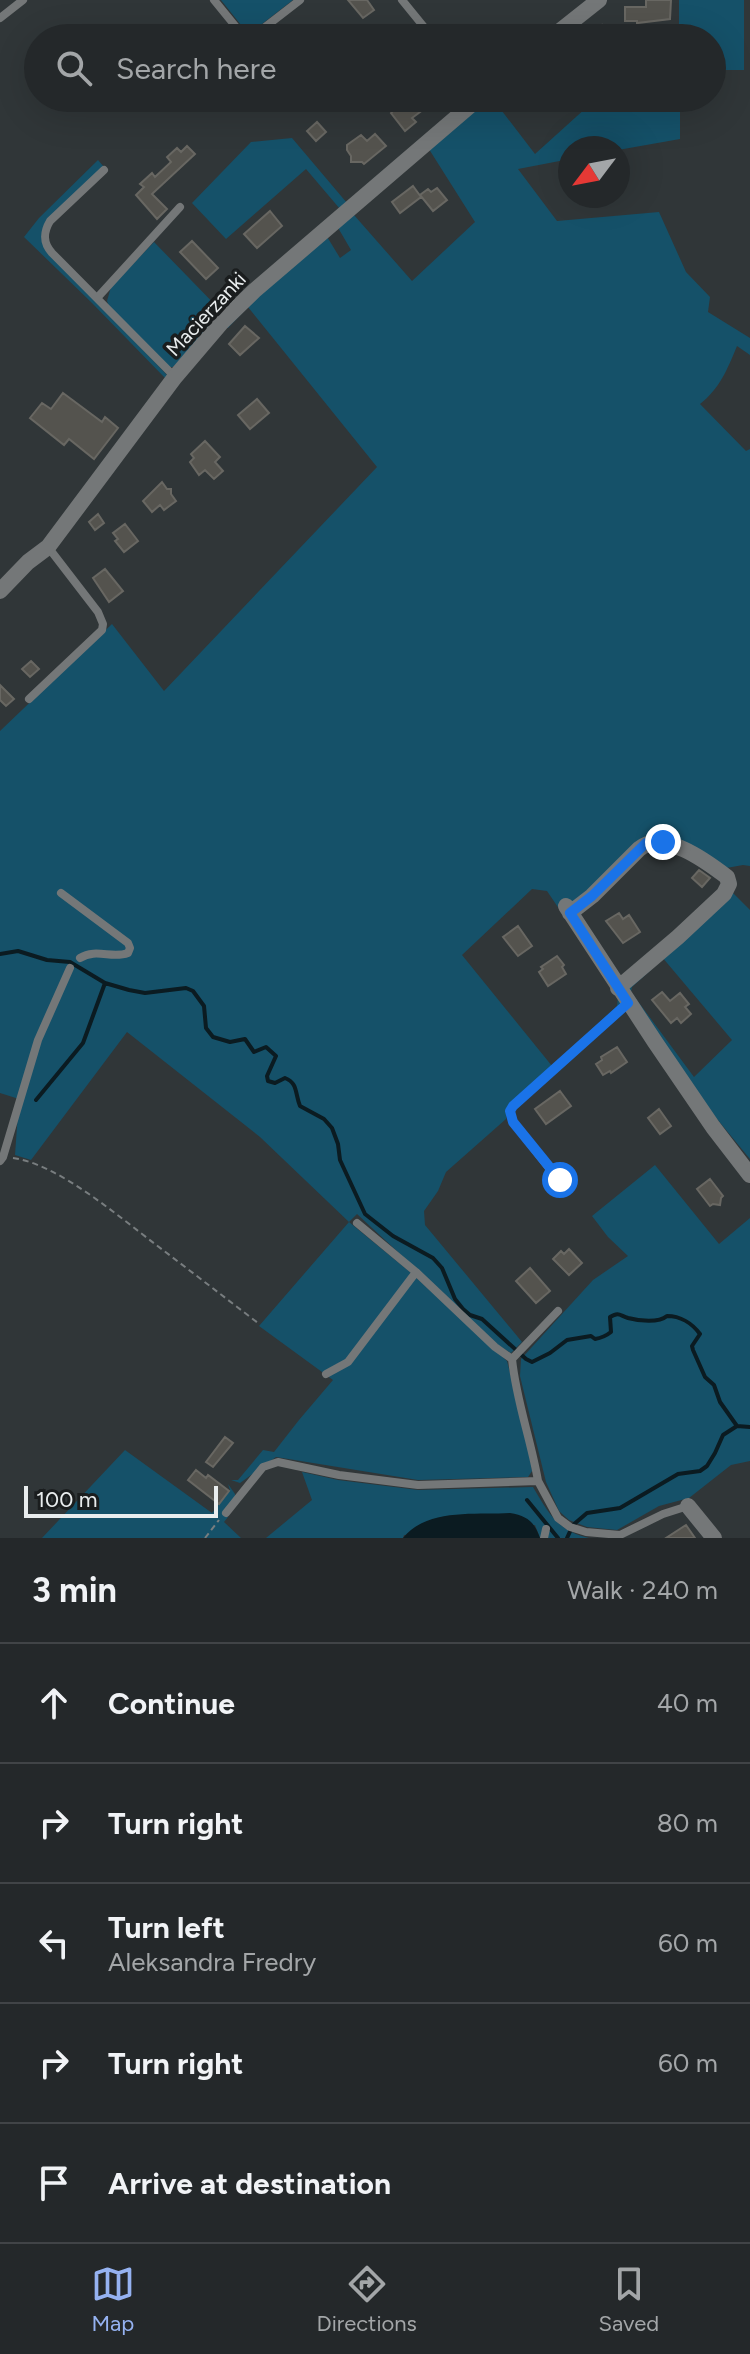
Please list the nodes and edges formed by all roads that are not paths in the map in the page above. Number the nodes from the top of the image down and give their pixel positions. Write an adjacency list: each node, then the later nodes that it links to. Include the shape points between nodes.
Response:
1 (23, 0): 6 (lane)
2 (214, 0): 7 (lane)
3 (300, 0): 8 (lane)
4 (402, 0): 9 (lane)
5 (599, 0): 10 (street)
6 (0, 18)
7 (234, 24)
8 (269, 24)
9 (422, 24)
10 (569, 24)
11 (463, 112): 15 (street, Macierzanki, via 254,291)
12 (104, 170): 14 (lane, via 45,232 48,247)
13 (180, 207): 14 (lane)
14 (97, 298): 15 (lane)
15 (175, 377): 16 (street, Macierzanki)
16 (48, 547): 17 (street, Macierzanki); 18 (lane, via 103,624)
17 (0, 591)
18 (29, 699)
19 (61, 893): 20 (lane, via 130,948 122,955 95,952)
20 (80, 958)
21 (70, 968): 24 (lane, via 38,1040)
22 (618, 988): 22 (street, via 724,894 727,877 677,847 653,841 592,896 568,909); 23 (street)
23 (628, 1003): 25 (street); 26 (lane, via 510,1111)
24 (2, 1159)
25 (750, 1175)
26 (563, 1186)
27 (357, 1223): 28 (lane)
28 (416, 1272): 30 (lane, via 495,1347); 31 (lane, via 348,1362)
29 (558, 1311): 30 (lane)
30 (514, 1356): 32 (lane)
31 (326, 1374)
32 (538, 1481): 34 (lane, via 418,1485 278,1462 263,1467); 35 (lane)
33 (688, 1506): 35 (lane, via 620,1535); 36 (street)
34 (226, 1513)
35 (550, 1527)
36 (714, 1538)

